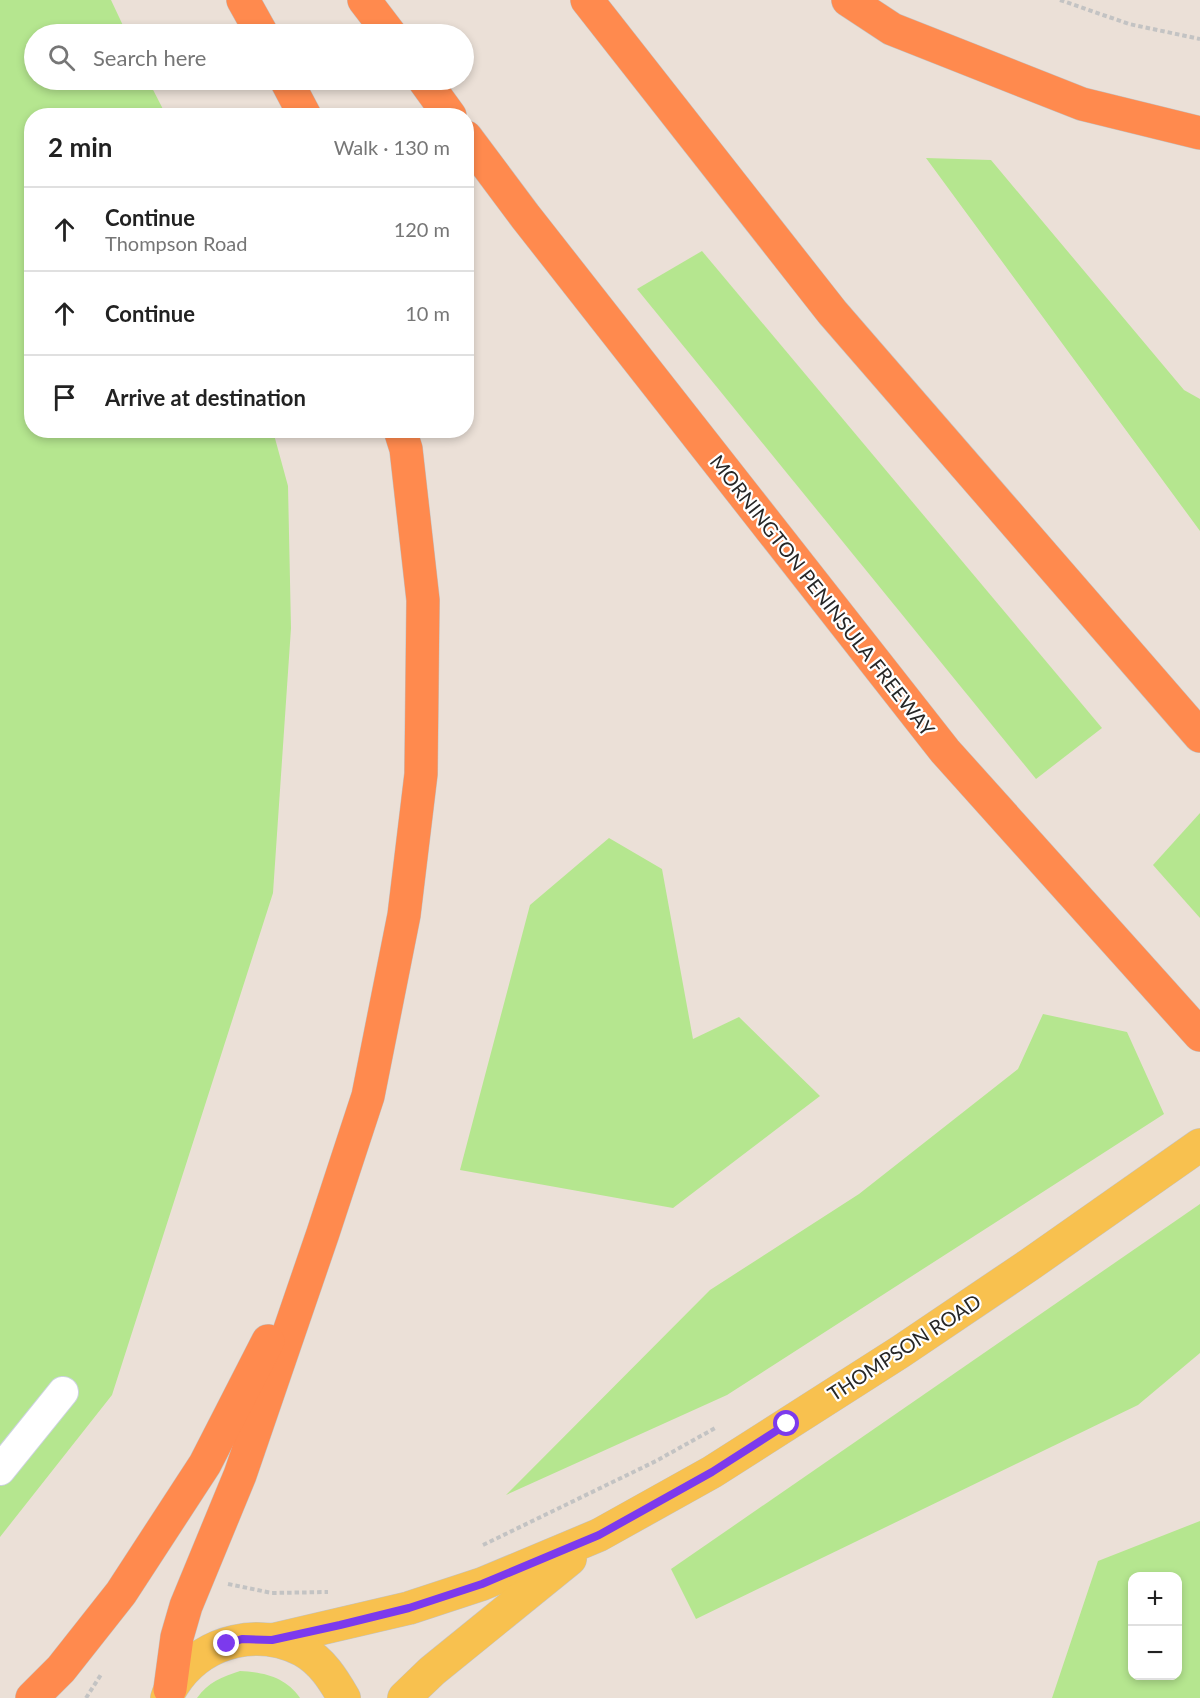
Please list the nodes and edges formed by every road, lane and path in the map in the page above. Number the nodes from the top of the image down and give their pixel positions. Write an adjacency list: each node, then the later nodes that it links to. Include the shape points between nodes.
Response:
1 (243, 0): 6 (highway)
2 (364, 0): 7 (highway)
3 (587, 0): 16 (highway, via 832,312)
4 (848, 0): 13 (highway, via 892,29 1082,104)
5 (1060, 0): 8 (path, via 1129,24)
6 (256, 24)
7 (382, 24)
8 (1200, 39)
9 (291, 90): 11 (highway)
10 (431, 90): 12 (highway)
11 (301, 108)
12 (444, 108)
13 (1200, 133)
14 (474, 148): 17 (highway, MORNINGTON PENINSULA FREEWAY, via 945,751)
15 (403, 438): 19 (highway, via 423,600 422,774 404,915 368,1096)
16 (1200, 736)
17 (1200, 1035)
18 (1200, 1144): 23 (main road, THOMPSON ROAD, via 890,1358 712,1472)
19 (323, 1233): 25 (highway, via 240,1475); 30 (highway, via 205,1464 121,1593 61,1669)
20 (63, 1392): 22 (lane)
21 (719, 1426): 24 (path)
22 (0, 1470)
23 (599, 1535): 27 (main road, THOMPSON ROAD, via 482,1584 409,1608); 33 (main road, THOMPSON ROAD)
24 (476, 1549)
25 (198, 1579): 26 (path, via 272,1593); 29 (highway, via 177,1636)
26 (335, 1591)
27 (272, 1640): 29 (main road, via 242,1639 213,1648 188,1665); 32 (main road, via 302,1651 327,1670)
28 (105, 1669): 31 (path)
29 (167, 1695)
30 (32, 1698)
31 (86, 1698)
32 (344, 1698)
33 (404, 1698)

